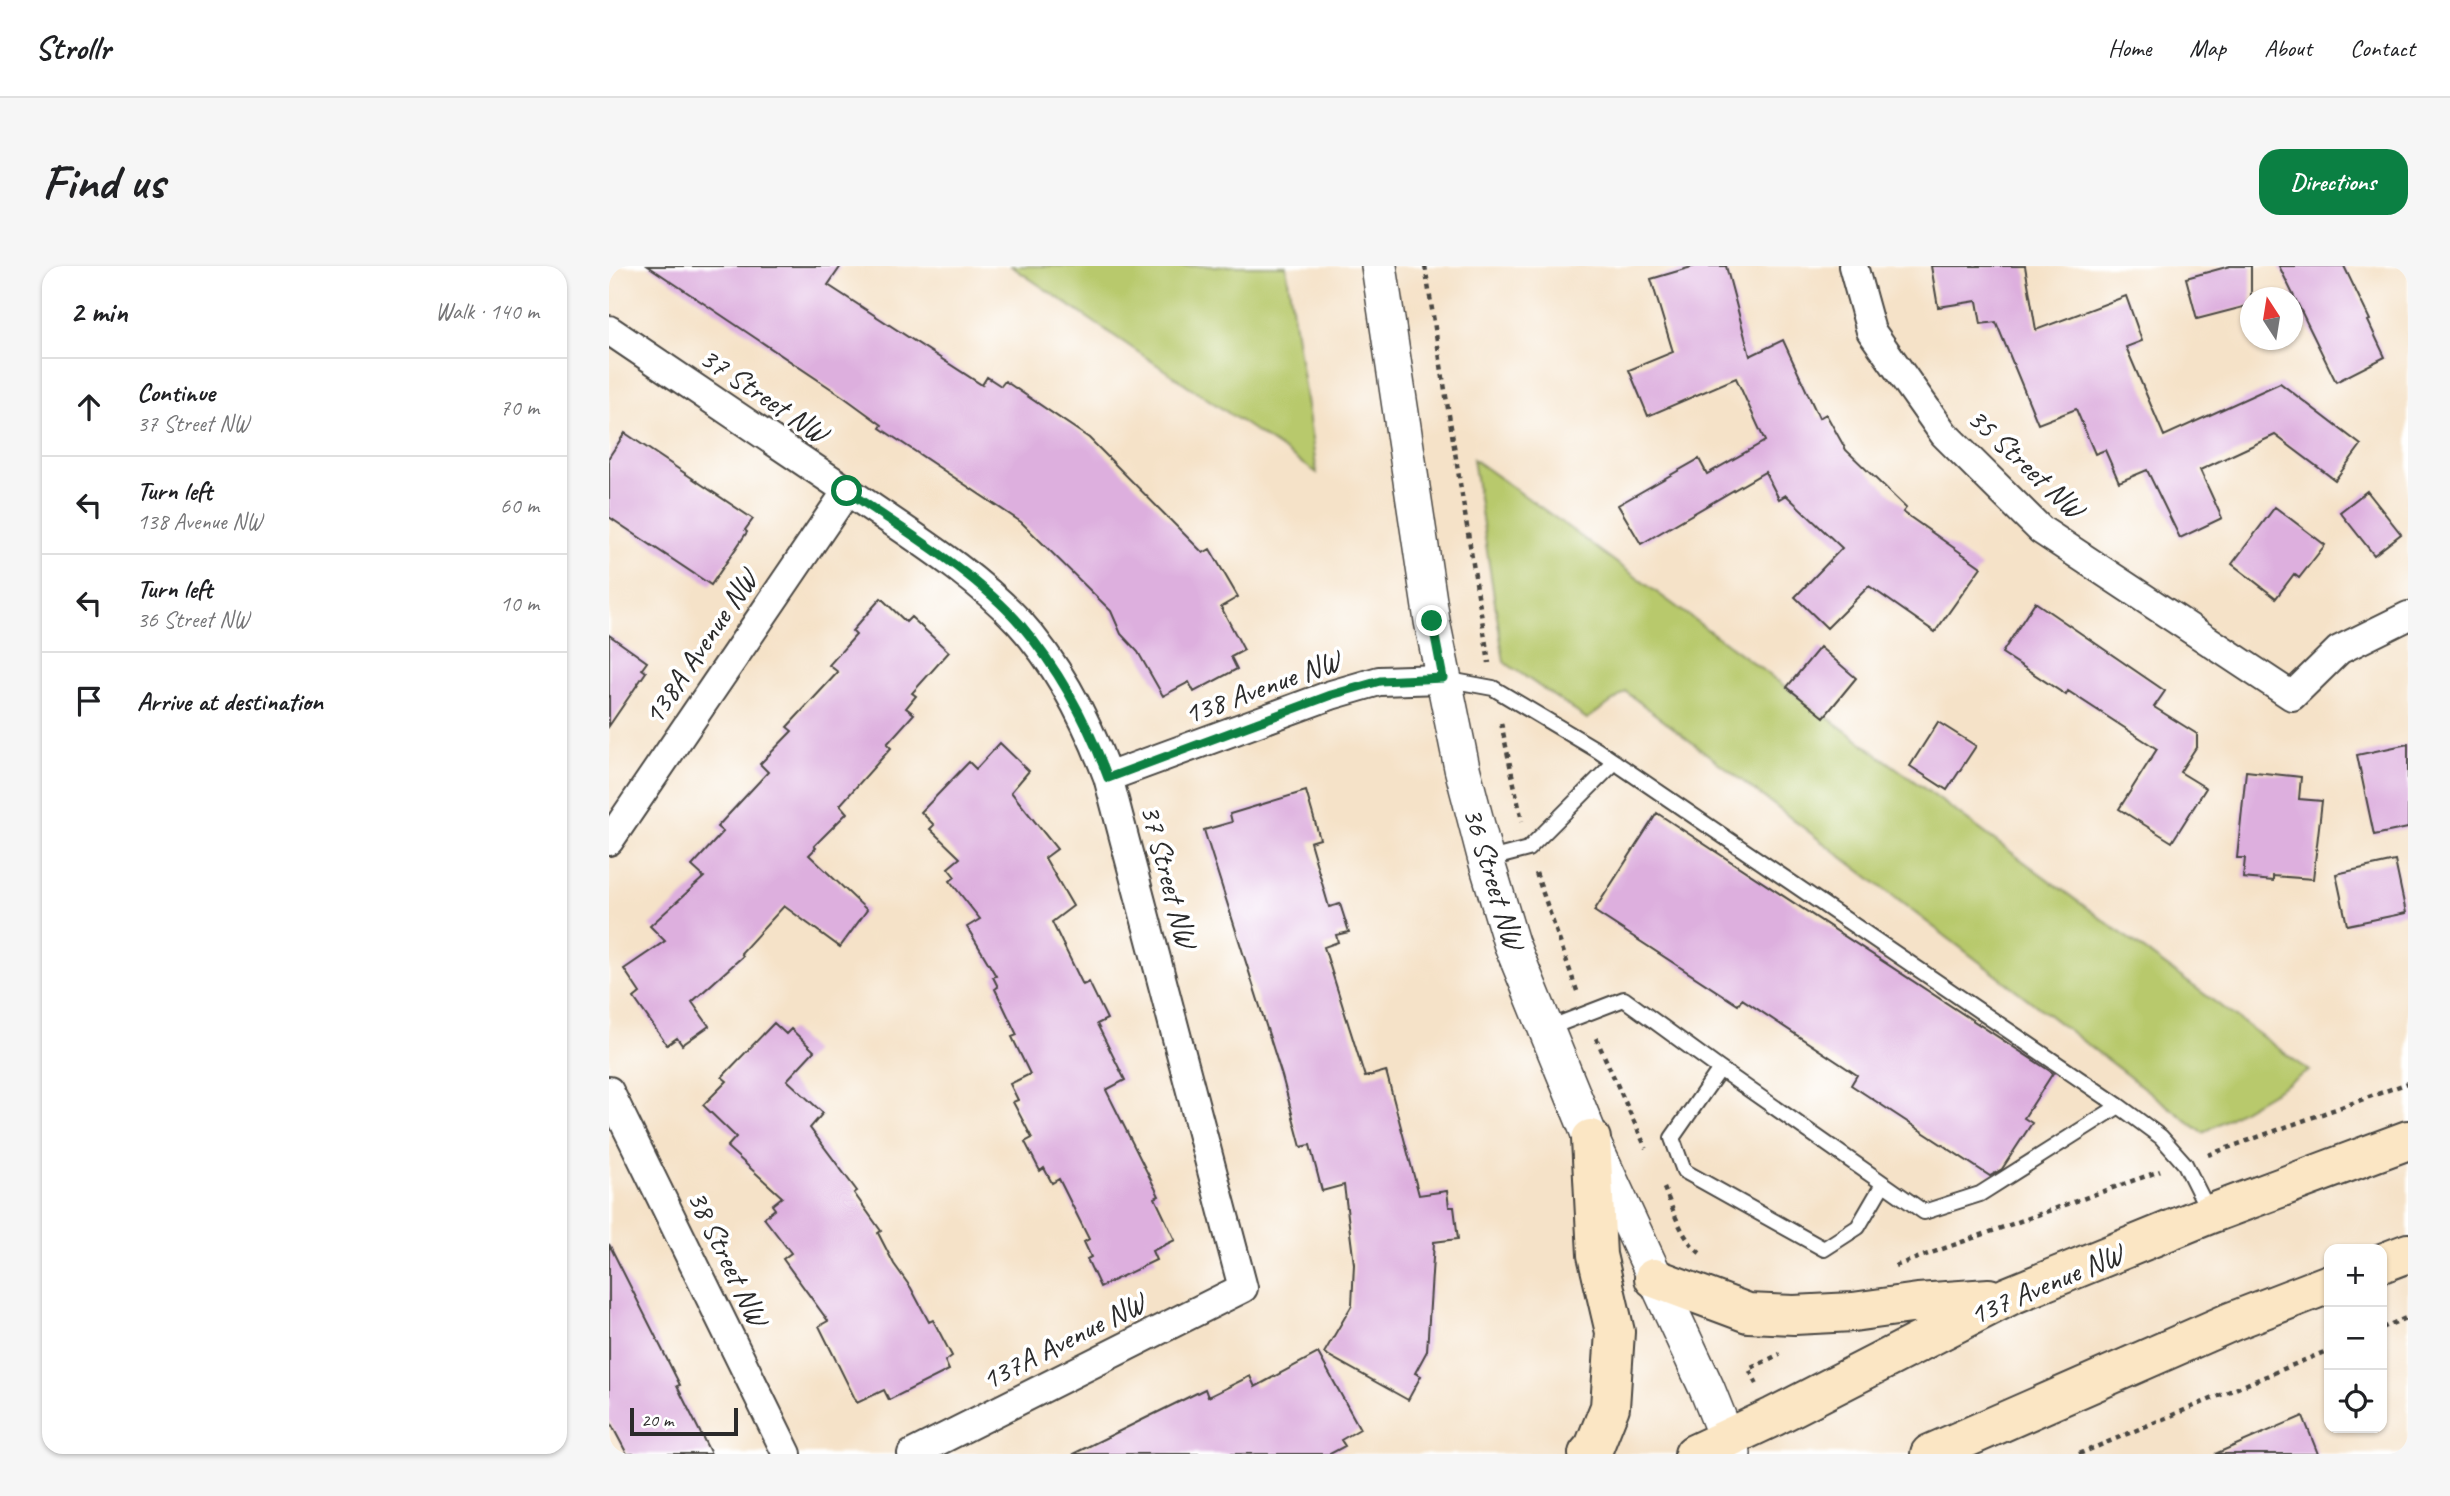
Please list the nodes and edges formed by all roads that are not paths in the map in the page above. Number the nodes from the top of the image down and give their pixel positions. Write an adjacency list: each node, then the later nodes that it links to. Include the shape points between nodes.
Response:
1 (1379, 266): 6 (street, 36 Street NW)
2 (1853, 266): 5 (street, 35 Street NW, via 1871,331 1944,434 2041,530 2292,696 2339,650)
3 (609, 330): 4 (street, 37 Street NW)
4 (847, 491): 8 (street, 37 Street NW, via 984,589 1019,623 1069,690); 9 (street, 138A Avenue NW)
5 (2408, 616)
6 (1443, 678): 7 (lane, via 1493,688); 8 (street, 138 Avenue NW, via 1380,681 1355,688); 10 (street, 36 Street NW)
7 (1615, 762): 10 (lane, via 1528,849); 14 (lane)
8 (1108, 778): 23 (street, 37 Street NW)
9 (609, 841)
10 (1486, 860): 11 (street, 36 Street NW, via 1511,943)
11 (1546, 1029): 12 (lane, via 1624,999); 15 (street, 36 Street NW)
12 (1720, 1069): 17 (lane); 17 (lane, via 1672,1138 1684,1171 1824,1249 1859,1227)
13 (609, 1091): 26 (street, 38 Street NW)
14 (2119, 1105): 17 (lane, via 1980,1194 1924,1212); 18 (lane, via 2161,1137 2185,1164)
15 (1591, 1139): 21 (street, 36 Street NW); 28 (main road, via 1597,1255 1615,1332 1609,1407)
16 (2408, 1140): 18 (main road, 137 Avenue NW)
17 (1883, 1184)
18 (2210, 1213): 24 (main road, 137 Avenue NW)
19 (2408, 1253): 20 (main road)
20 (2387, 1262)
21 (1654, 1278): 24 (main road, via 1748,1313 1853,1312); 25 (street, 36 Street NW, via 1707,1389)
22 (2324, 1286): 29 (main road)
23 (1243, 1288): 27 (street, 137A Avenue NW)
24 (2009, 1296): 25 (main road, 137 Avenue NW)
25 (1718, 1449)
26 (787, 1454)
27 (912, 1454)
28 (1588, 1454)
29 (1930, 1454)

